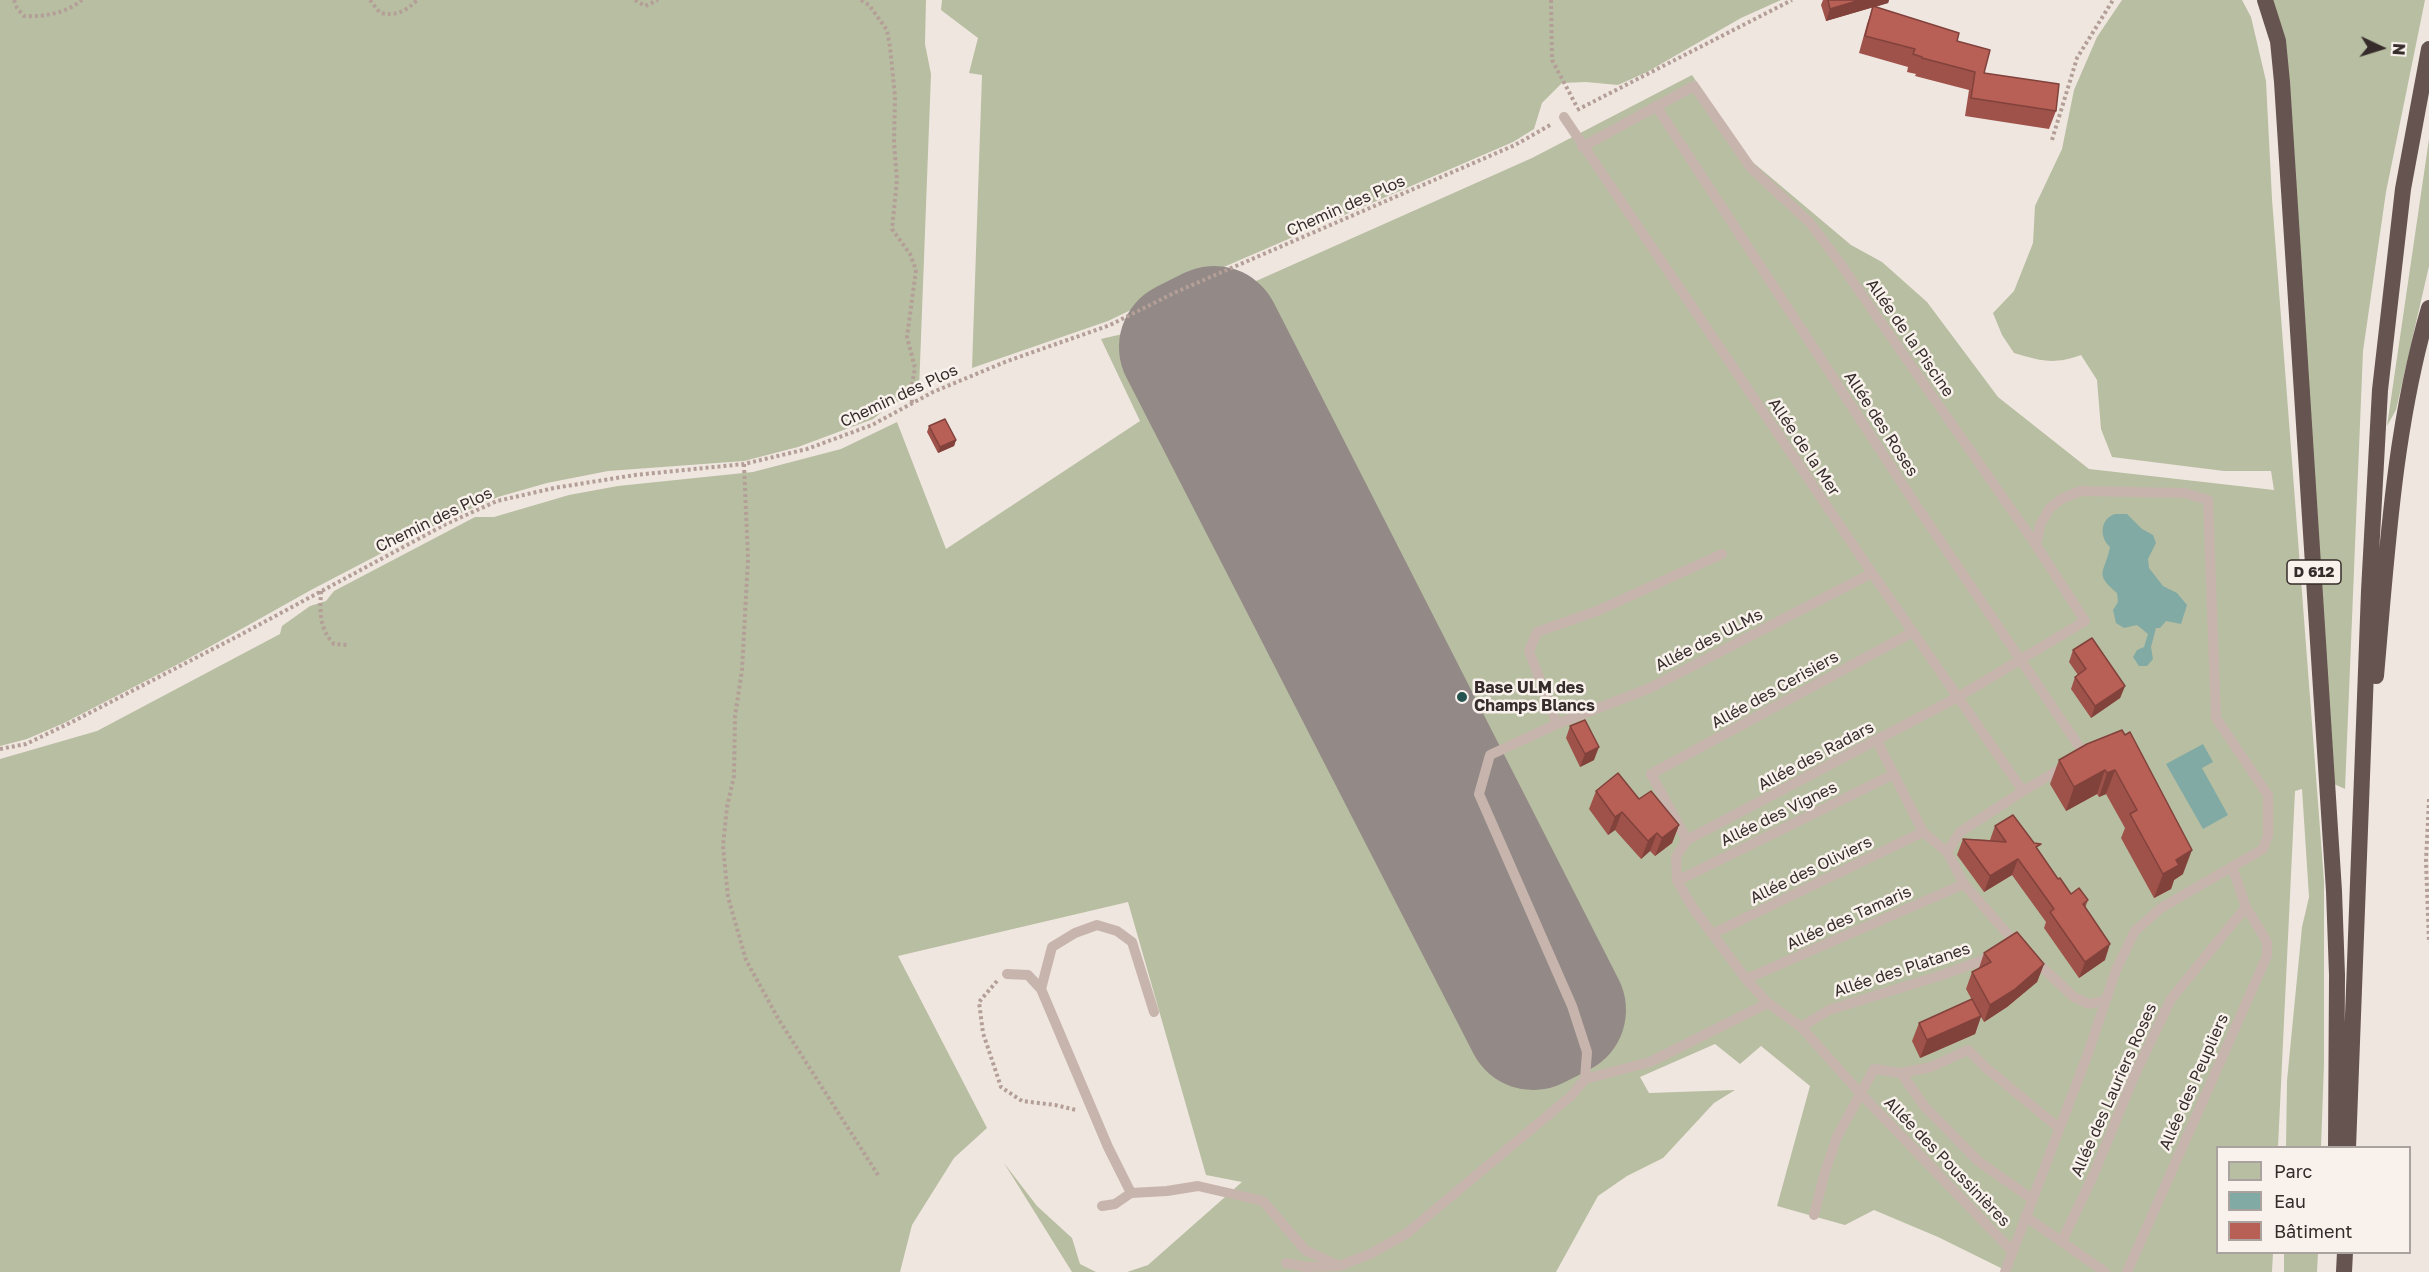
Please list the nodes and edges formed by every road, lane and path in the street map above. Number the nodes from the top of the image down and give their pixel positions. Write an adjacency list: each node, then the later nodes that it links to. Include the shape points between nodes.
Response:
1 (14, 0): 2 (path, via 24,16 39,17 60,12)
2 (82, 0)
3 (370, 0): 4 (path, via 380,13 393,16)
4 (417, 0)
5 (635, 0): 6 (path, via 645,6)
6 (658, 0)
7 (861, 0): 19 (path, via 869,4 886,30 890,47 897,180 892,229 910,254 915,270 907,338 915,368)
8 (1551, 0): 14 (path, via 1552,60)
9 (1792, 0): 14 (path, Chemin des Plos)
10 (2113, 0): 16 (path, via 2077,58)
11 (2265, 0): 59 (highway, D 612, via 2278,41 2282,82 2334,891)
12 (2429, 49): 40 (highway, via 2403,189 2380,390)
13 (1656, 106): 17 (lane); 21 (lane, Allée de la Piscine, via 1694,86 1751,168 1810,223); 28 (lane, Allée des Roses)
14 (1578, 110): 15 (path, Chemin des Plos)
15 (1564, 117): 17 (lane, Allée de la Mer); 19 (path, Chemin des Plos, via 1515,145 1176,292 1110,325 1005,362)
16 (2052, 140)
17 (1582, 147): 23 (lane, Allée de la Mer)
18 (2429, 308): 40 (highway, via 2407,403 2389,533)
19 (912, 403): 20 (path, Chemin des Plos, via 872,425 807,449)
20 (744, 464): 24 (path, Chemin des Plos, via 635,474 497,501); 61 (path, via 748,559 734,776 723,846 728,897 746,960 778,1020)
21 (2036, 545): 25 (lane, Allée de la Piscine); 39 (lane, via 2040,525 2050,507 2081,491 2185,493 2208,500 2216,718 2268,795 2268,835 2263,849)
22 (1722, 554): 30 (lane, via 1597,611 1537,632 1529,651)
23 (1872, 573): 26 (lane, Allée de la Mer); 30 (lane, Allée des ULMs, via 1650,688)
24 (321, 590): 27 (path, via 320,618 325,636 334,644); 32 (path, Chemin des Plos, via 72,722 26,744)
25 (2085, 621): 28 (lane, Allée des Radars)
26 (1913, 632): 29 (lane, Allée de la Mer); 37 (lane, Allée des Cerisiers, via 1651,774)
27 (348, 645)
28 (2020, 660): 29 (lane, Allée des Radars); 34 (lane, Allée des Roses, via 2085,755)
29 (1958, 697): 31 (lane, Allée des Radars); 34 (lane, Allée de la Mer)
30 (1557, 724): 55 (lane, Allée des ULMs, via 1490,754 1479,794 1572,1006 1587,1052)
31 (1877, 741): 33 (lane); 37 (lane, Allée des Radars)
32 (0, 749)
33 (1894, 774): 36 (lane); 41 (lane, Allée des Vignes)
34 (2023, 791): 38 (lane, via 1960,832)
35 (2429, 799): 46 (path)
36 (1923, 832): 38 (lane); 44 (lane, Allée des Oliviers)
37 (1687, 840): 41 (lane, via 1676,857)
38 (1947, 852): 42 (lane)
39 (2232, 867): 43 (lane); 50 (lane, via 2161,908 2135,932)
40 (2358, 880): 60 (highway)
41 (1677, 881): 44 (lane, Allée des Poussinières)
42 (1964, 884): 45 (lane); 48 (lane, Allée des Tamaris)
43 (2246, 906): 67 (lane, Allée des Lauriers Roses, via 2171,999); 75 (lane, Allée des Peupliers, via 2267,942 2267,956)
44 (1712, 934): 48 (lane, Allée des Poussinières)
45 (2011, 939): 50 (lane, via 2074,998 2089,1004); 53 (lane, Allée des Platanes, via 1983,960 1829,1010)
46 (2429, 943)
47 (1007, 974): 49 (lane, via 1028,975); 57 (path, via 992,984 980,1002 983,1033 1001,1087 1022,1101 1079,1111)
48 (1746, 979): 51 (lane, Allée des Poussinières)
49 (1041, 989): 52 (lane, via 1052,947 1097,925 1117,930 1132,942); 57 (lane)
50 (2106, 1000): 58 (lane)
51 (1768, 1003): 53 (lane, Allée des Poussinières); 55 (lane, via 1650,1062)
52 (1154, 1012)
53 (1801, 1027): 56 (lane, Allée des Poussinières)
54 (1901, 1072): 56 (lane, via 1874,1069); 58 (lane, via 1931,1067 1968,1050); 63 (lane, via 1925,1107 1978,1161)
55 (1585, 1079): 72 (lane, via 1571,1096 1406,1234)
56 (1860, 1093): 65 (lane, via 1837,1137); 68 (lane, Allée des Poussinières)
57 (1096, 1120): 62 (lane)
58 (2059, 1128): 63 (lane)
59 (2336, 1146)
60 (2348, 1146)
61 (878, 1176)
62 (1131, 1193): 64 (lane, via 1115,1204); 72 (lane, via 1198,1186 1263,1201 1305,1250)
63 (2032, 1199): 66 (lane)
64 (1102, 1206)
65 (1814, 1215)
66 (2025, 1216): 67 (lane); 68 (lane)
67 (2062, 1241): 74 (lane)
68 (2012, 1251): 73 (lane)
69 (2336, 1254): 76 (highway)
70 (2345, 1254): 77 (highway)
71 (1286, 1263): 72 (lane)
72 (1339, 1266)
73 (2006, 1272)
74 (2105, 1272)
75 (2127, 1272)
76 (2336, 1272)
77 (2344, 1272)

